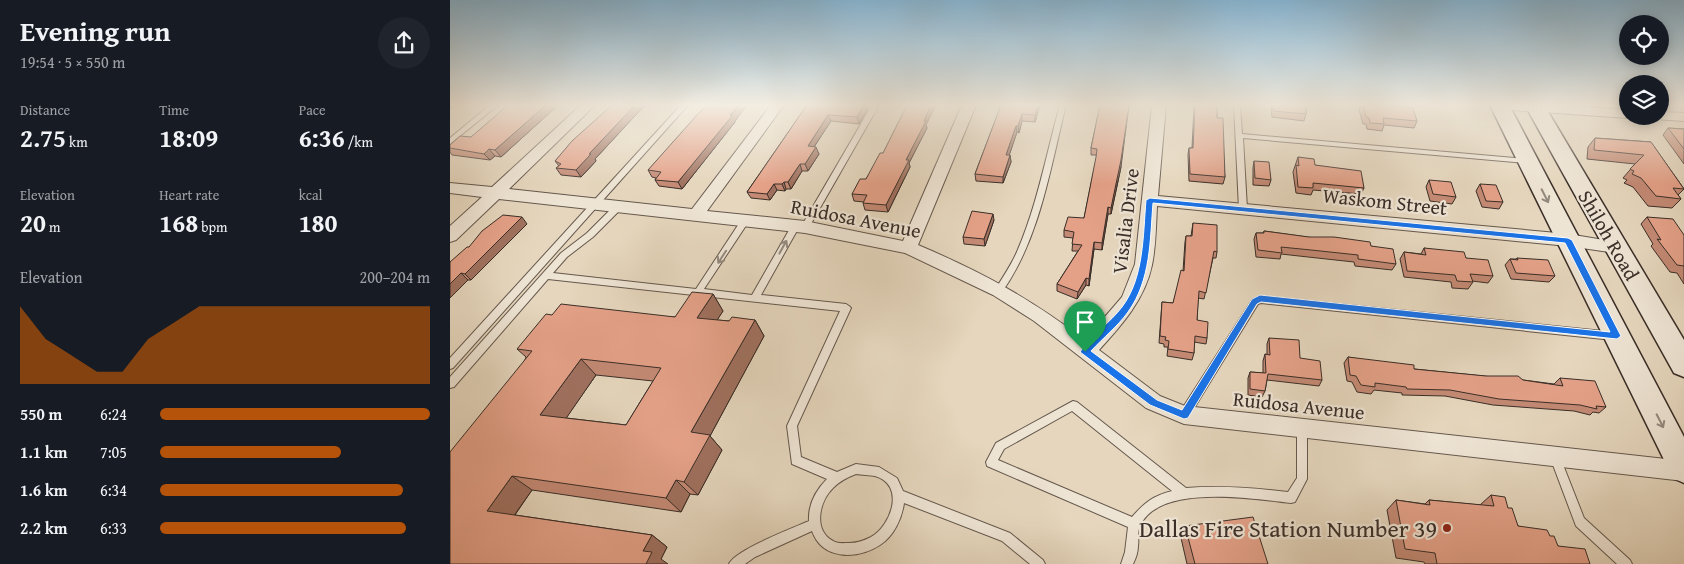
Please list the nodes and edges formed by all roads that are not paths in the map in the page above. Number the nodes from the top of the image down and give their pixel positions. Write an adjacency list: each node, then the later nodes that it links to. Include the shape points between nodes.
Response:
1 (463, 131): 13 (lane)
2 (562, 131): 16 (street)
3 (662, 131): 18 (lane)
4 (759, 131): 21 (street)
5 (860, 131): 23 (lane)
6 (958, 131): 27 (street)
7 (1056, 131): 29 (lane, via 1030,226 1010,278)
8 (1157, 131): 17 (street, Visalia Drive)
9 (1239, 131): 12 (lane)
10 (1512, 131): 14 (main road, Shiloh Road)
11 (1549, 131): 26 (main road, Shiloh Road)
12 (1239, 136): 14 (lane); 20 (lane)
13 (450, 142)
14 (1528, 161): 25 (main road, Shiloh Road, one-way to 25)
15 (450, 188): 16 (street, Ruidosa Avenue)
16 (495, 194): 18 (street, Ruidosa Avenue); 24 (street)
17 (1150, 200): 20 (street, Waskom Street); 33 (street, Visalia Drive, via 1144,264 1138,286 1125,309)
18 (595, 204): 19 (street, Ruidosa Avenue); 35 (lane)
19 (618, 207): 21 (street, Ruidosa Avenue); 28 (lane, via 564,255)
20 (1243, 209): 25 (street, Waskom Street)
21 (695, 216): 22 (street, Ruidosa Avenue)
22 (745, 221): 23 (street, Ruidosa Avenue); 30 (lane, one-way to 30)
23 (800, 227): 27 (street, Ruidosa Avenue); 31 (lane, one-way to 23)
24 (450, 236)
25 (1568, 240): 26 (street, Waskom Street); 32 (main road, Shiloh Road)
26 (1616, 247): 34 (main road, Shiloh Road)
27 (908, 248): 29 (street, Ruidosa Avenue)
28 (546, 276): 30 (lane); 36 (lane)
29 (999, 290): 33 (street, Ruidosa Avenue, via 1040,316)
30 (698, 292): 31 (lane)
31 (754, 298): 41 (lane, via 846,308 792,426 796,460)
32 (1617, 336): 37 (lane, via 1260,299 1254,302); 40 (main road, Shiloh Road, one-way to 40)
33 (1085, 352): 37 (street, Ruidosa Avenue, via 1153,402)
34 (1680, 353)
35 (450, 364)
36 (450, 384)
37 (1184, 415): 38 (street, Ruidosa Avenue)
38 (1302, 428): 39 (street, Ruidosa Avenue); 42 (lane, via 1302,479 1291,498 1220,491)
39 (1555, 456): 40 (street, Ruidosa Avenue); 49 (lane, via 1580,522)
40 (1684, 470)
41 (838, 478): 43 (lane, via 856,469 882,472 891,479); 44 (lane, via 822,493 816,506)
42 (1184, 494): 45 (lane, via 1148,506); 45 (lane, via 1072,405 1000,446 991,462)
43 (898, 495): 44 (lane, via 897,515 890,528 865,547 836,548 824,542); 47 (lane, via 1006,537)
44 (815, 524): 46 (lane, via 751,553)
45 (1134, 524): 48 (lane, via 1133,553)
46 (735, 564)
47 (1038, 564)
48 (1127, 564)
49 (1626, 564)

